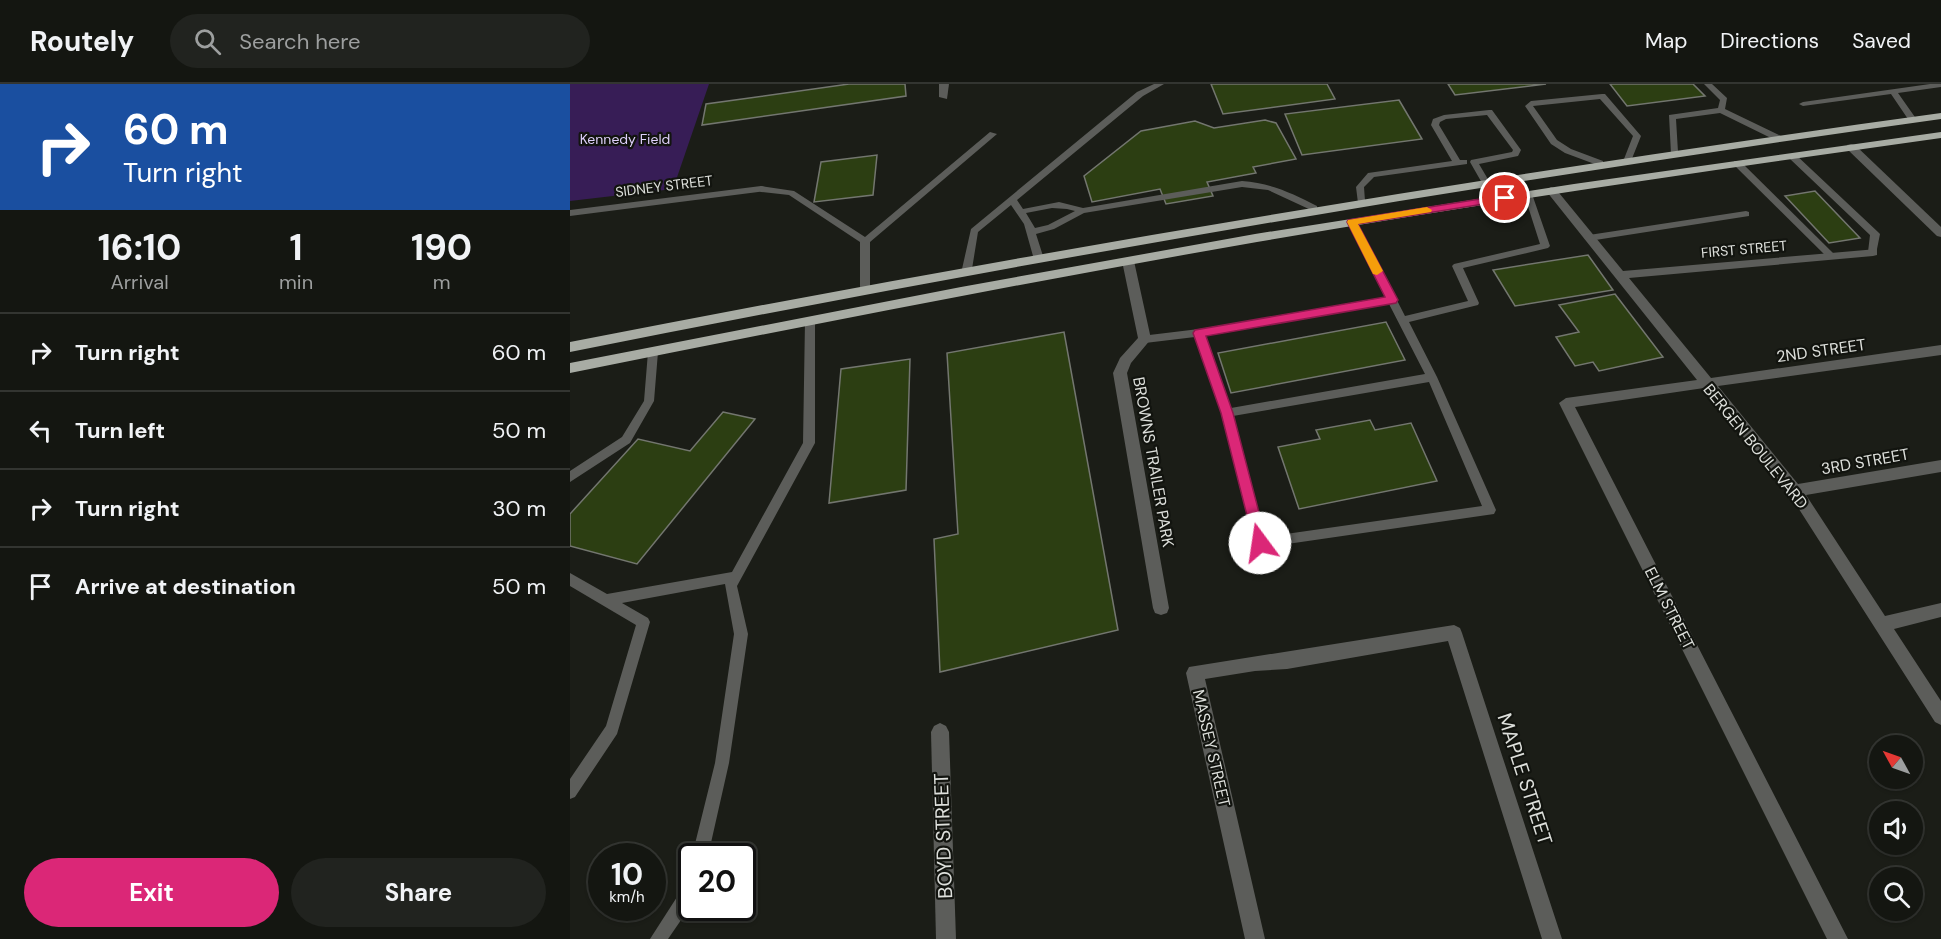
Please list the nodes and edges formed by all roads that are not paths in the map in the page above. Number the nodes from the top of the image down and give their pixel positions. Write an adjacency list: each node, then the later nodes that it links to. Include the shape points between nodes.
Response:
1 (944, 84): 7 (street)
2 (1160, 84): 5 (lane)
3 (1708, 84): 9 (lane, via 1724,100)
4 (1941, 85): 6 (lane)
5 (1140, 89): 27 (lane)
6 (1893, 91): 8 (lane); 11 (lane)
7 (944, 97)
8 (1803, 104)
9 (1721, 110): 14 (lane); 16 (lane, via 1672,117)
10 (1941, 116): 11 (highway)
11 (1913, 120): 14 (highway)
12 (993, 134): 38 (lane)
13 (1941, 135): 15 (highway)
14 (1778, 138): 16 (highway)
15 (1851, 147): 17 (highway); 36 (street)
16 (1674, 152): 18 (highway)
17 (1792, 156): 22 (highway); 39 (lane, via 1875,234)
18 (1628, 159): 21 (highway); 21 (lane, via 1637,136 1602,96 1529,106 1554,142)
19 (1457, 162): 20 (lane); 20 (lane, via 1436,121 1489,112 1517,150 1515,154); 28 (lane, via 1371,175 1360,187)
20 (1474, 162): 23 (lane)
21 (1600, 163): 23 (highway)
22 (1737, 163): 25 (highway); 40 (lane)
23 (1485, 181): 28 (highway)
24 (761, 189): 32 (street, SIDNEY STREET); 38 (lane, via 791,193)
25 (1551, 190): 26 (highway); 37 (street, BERGEN BOULEVARD)
26 (1528, 194): 34 (highway); 47 (lane, via 1545,246 1457,266 1474,303)
27 (1012, 199): 31 (lane); 43 (lane, via 974,231)
28 (1361, 201): 29 (highway)
29 (1314, 208): 30 (lane, via 1275,187 1242,184); 41 (highway)
30 (1082, 211): 31 (lane, via 1048,205); 35 (lane)
31 (1021, 212): 35 (lane)
32 (570, 213)
33 (1746, 214): 37 (lane)
34 (1352, 222): 42 (highway); 46 (lane)
35 (1031, 232): 41 (lane)
36 (1941, 233)
37 (1589, 238): 44 (street, BERGEN BOULEVARD)
38 (865, 241): 45 (lane)
39 (1873, 252): 40 (street, FIRST STREET)
40 (1831, 255): 44 (street, FIRST STREET)
41 (1038, 256): 43 (highway)
42 (1128, 261): 48 (highway); 50 (street)
43 (968, 269): 45 (highway)
44 (1618, 275): 56 (street, BERGEN BOULEVARD)
45 (865, 288): 51 (highway)
46 (1392, 300): 47 (lane); 49 (lane)
47 (1403, 320): 55 (lane)
48 (810, 321): 53 (highway); 61 (lane, via 809,443)
49 (1199, 333): 50 (lane); 57 (lane)
50 (1145, 339): 64 (street, BROWNS TRAILER PARK, via 1125,361 1120,373)
51 (570, 347)
52 (1941, 350): 56 (street, 2ND STREET)
53 (653, 352): 54 (highway); 59 (lane, via 649,402 626,440)
54 (570, 368)
55 (1432, 377): 57 (lane); 57 (lane, via 1490,510 1260,543)
56 (1705, 383): 60 (street, BERGEN BOULEVARD); 77 (street, ELM STREET, via 1566,403)
57 (1227, 413)
58 (1941, 466): 60 (street, 3RD STREET)
59 (570, 477)
60 (1795, 491): 66 (street, BERGEN BOULEVARD)
61 (736, 577): 63 (lane); 71 (lane, via 731,586 741,634 722,763)
62 (570, 579): 63 (lane)
63 (605, 600): 70 (lane, via 643,622 612,729)
64 (1161, 608)
65 (1941, 610): 66 (street)
66 (1880, 625): 68 (street, BERGEN BOULEVARD)
67 (1454, 633): 75 (street, MASSEY STREET, via 1195,673); 76 (street, MAPLE STREET)
68 (1941, 716)
69 (940, 732): 74 (street, BOYD STREET)
70 (570, 792)
71 (703, 843)
72 (678, 910): 73 (lane)
73 (658, 939)
74 (946, 939)
75 (1255, 939)
76 (1552, 939)
77 (1838, 939)

